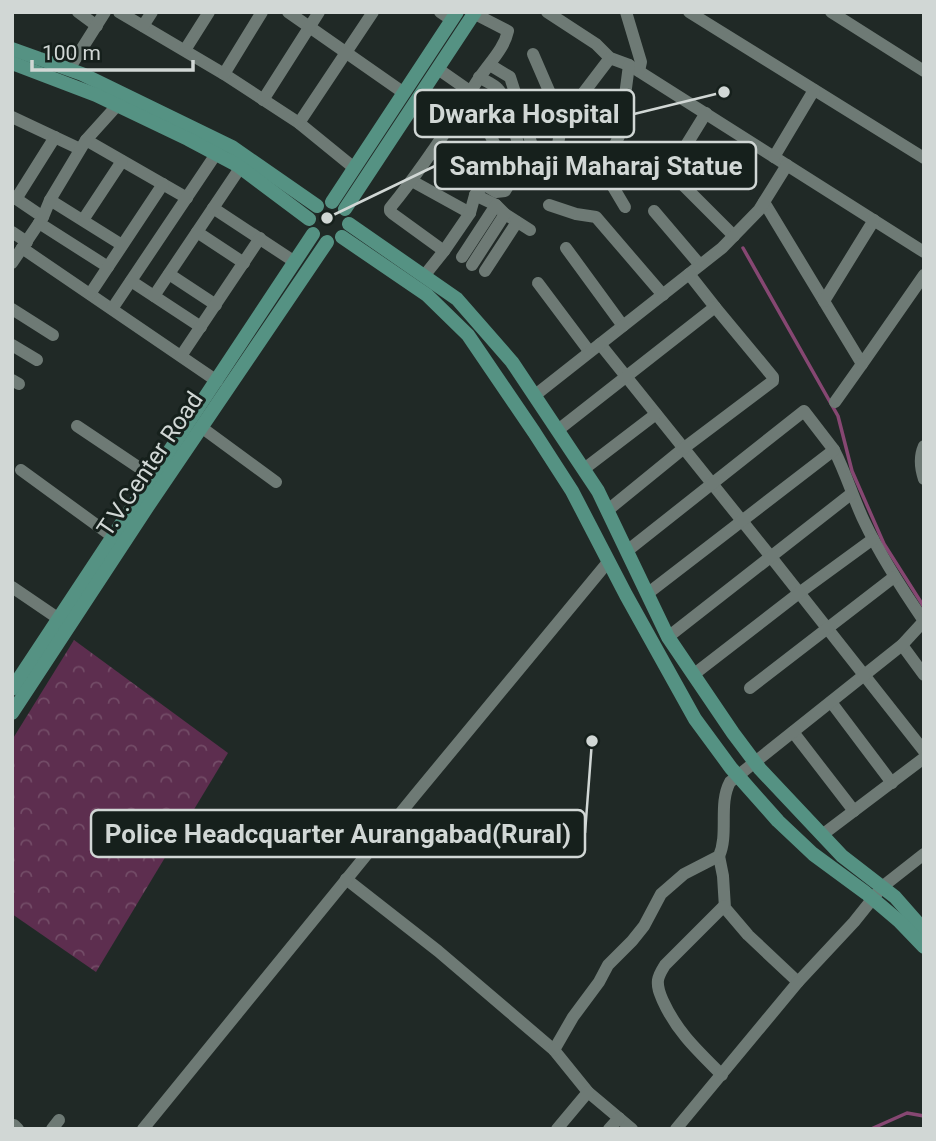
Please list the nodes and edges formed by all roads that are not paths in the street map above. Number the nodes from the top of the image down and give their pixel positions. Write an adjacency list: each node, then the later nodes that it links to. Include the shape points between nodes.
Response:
1 (78, 12): 16 (street)
2 (105, 12): 16 (street)
3 (119, 12): 17 (street)
4 (152, 12): 17 (street)
5 (209, 12): 20 (street)
6 (262, 12): 30 (street)
7 (288, 12): 18 (street)
8 (319, 12): 18 (street)
9 (373, 12): 21 (street)
10 (547, 12): 23 (street)
11 (626, 12): 26 (street, via 641,62)
12 (688, 12): 32 (street)
13 (831, 12): 29 (street)
14 (475, 13): 25 (street, via 508,31); 28 (street)
15 (449, 15): 34 (street)
16 (97, 26): 27 (street)
17 (143, 26): 20 (street)
18 (310, 28): 21 (street); 36 (street)
19 (12, 49): 27 (street)
20 (185, 50): 30 (street)
21 (347, 52): 34 (street); 40 (street)
22 (533, 54): 39 (street)
23 (610, 58): 26 (street); 39 (street)
24 (12, 63): 35 (street, via 96,95)
25 (490, 65): 31 (street); 49 (street, via 510,77 538,164 529,170)
26 (634, 68): 37 (street); 63 (street, via 620,134 603,170)
27 (69, 69): 35 (street)
28 (438, 69): 33 (street); 60 (street)
29 (924, 71)
30 (224, 74): 36 (street)
31 (480, 77): 33 (street); 49 (street, via 498,88 503,97)
32 (814, 90): 46 (street); 47 (street)
33 (471, 92): 44 (street); 55 (street, via 499,158)
34 (404, 93): 51 (street)
35 (122, 100): 42 (street); 45 (street); 62 (street, via 233,147)
36 (263, 100): 40 (street)
37 (706, 113): 46 (street); 78 (street, via 675,171 680,182)
38 (12, 117): 41 (street)
39 (562, 121): 43 (street)
40 (299, 123): 51 (street)
41 (55, 137): 42 (street); 56 (street)
42 (83, 145): 48 (street); 58 (street)
43 (557, 150)
44 (432, 152): 53 (street); 55 (street)
45 (216, 154): 52 (street); 57 (street)
46 (775, 157): 50 (street)
47 (924, 158)
48 (122, 161): 54 (street); 70 (street)
49 (520, 163): 55 (street, via 506,191)
50 (787, 165): 59 (street); 71 (street)
51 (353, 167): 60 (street)
52 (240, 168): 64 (street); 68 (street)
53 (412, 181): 67 (street); 85 (street, via 390,211)
54 (163, 184): 57 (street); 83 (street)
55 (481, 187): 65 (street); 67 (street)
56 (14, 197): 69 (street)
57 (187, 198): 98 (street)
58 (50, 200): 69 (street); 70 (street)
59 (764, 202): 78 (street); 103 (street)
60 (339, 205): 62 (street, via 324,202); 73 (street, via 349,216)
61 (549, 205): 101 (street, via 596,217)
62 (317, 206): 68 (street)
63 (625, 207)
64 (213, 208): 76 (street); 80 (street)
65 (501, 210): 72 (street); 87 (street)
66 (654, 211): 91 (street)
67 (470, 214): 85 (street)
68 (309, 219): 77 (street)
69 (41, 220): 82 (street); 92 (street)
70 (83, 220): 83 (street)
71 (874, 220): 86 (street); 103 (street)
72 (517, 222): 74 (street); 93 (street)
73 (349, 224): 79 (street); 97 (street)
74 (530, 230)
75 (12, 232): 82 (street)
76 (197, 232): 88 (street); 94 (street)
77 (313, 234): 81 (street); 89 (street, T.V.Center Road)
78 (734, 236): 91 (street)
79 (342, 237): 81 (street); 140 (street, via 427,295 468,335 572,492)
80 (260, 238): 88 (street); 89 (street)
81 (327, 242): 122 (street, T.V.Center Road)
82 (24, 245): 90 (street); 100 (street)
83 (122, 246): 92 (street)
84 (566, 248): 108 (street)
85 (444, 251): 97 (street)
86 (924, 252)
87 (467, 261)
88 (243, 262): 104 (street)
89 (295, 262): 117 (street, T.V.Center Road)
90 (12, 263)
91 (700, 265): 95 (street)
92 (108, 267): 100 (street)
93 (485, 271)
94 (169, 274): 102 (street); 104 (street)
95 (689, 274): 101 (street); 105 (street)
96 (924, 275): 115 (street)
97 (424, 276): 118 (street, via 457,299 512,362)
98 (131, 281): 102 (street); 107 (street)
99 (538, 283): 112 (street)
100 (90, 295): 107 (street)
101 (663, 295): 108 (street)
102 (154, 296): 109 (street)
103 (824, 301): 115 (street)
104 (216, 305): 109 (street)
105 (715, 307): 116 (street); 125 (street, via 774,379)
106 (12, 309): 110 (street)
107 (112, 309): 113 (street)
108 (623, 326): 112 (street)
109 (201, 327): 113 (street)
110 (52, 335)
111 (12, 345): 114 (street)
112 (595, 348): 116 (street); 118 (street)
113 (181, 356): 117 (street)
114 (37, 360)
115 (862, 364): 119 (street)
116 (626, 376): 120 (street); 123 (street)
117 (217, 380): 129 (street, T.V.Center Road)
118 (534, 396): 123 (street)
119 (835, 402)
120 (656, 414): 125 (street); 127 (street)
121 (76, 426): 129 (street)
122 (201, 428): 131 (street); 156 (street, T.V.Center Road)
123 (558, 430): 127 (street)
124 (924, 446): 130 (street, via 920,454)
125 (684, 448): 132 (street); 134 (street)
126 (834, 450): 132 (street, via 804,411); 133 (street); 135 (street)
127 (584, 469): 134 (street)
128 (21, 470): 136 (street)
129 (153, 477): 136 (street, T.V.Center Road)
130 (924, 478)
131 (276, 482)
132 (712, 485): 135 (street); 138 (street)
133 (851, 494): 137 (street); 139 (street)
134 (607, 510): 138 (street)
135 (741, 521): 139 (street); 144 (street)
136 (113, 537): 145 (street, T.V.Center Road)
137 (873, 540): 141 (street); 143 (street)
138 (627, 551): 144 (street)
139 (771, 556): 143 (street); 148 (street)
140 (608, 562): 161 (street, via 695,719); 167 (street)
141 (894, 577): 146 (street); 147 (street)
142 (12, 587): 145 (street)
143 (800, 593): 147 (street); 150 (street)
144 (647, 594): 148 (street)
145 (59, 619): 153 (street, T.V.Center Road)
146 (924, 621): 149 (street)
147 (828, 628): 151 (street); 154 (street)
148 (668, 637): 150 (street)
149 (902, 645): 151 (street); 152 (street)
150 (693, 675): 160 (street)
151 (865, 675): 155 (street); 158 (street)
152 (924, 675)
153 (14, 681)
154 (750, 688)
155 (831, 702): 157 (street); 162 (street)
156 (12, 713)
157 (793, 732): 160 (street); 163 (street)
158 (924, 751)
159 (924, 758): 162 (street)
160 (755, 762): 161 (street); 164 (street)
161 (738, 776): 166 (street, via 727,790); 168 (street, via 813,854)
162 (892, 783): 163 (street)
163 (854, 811): 164 (street)
164 (822, 835): 168 (street)
165 (924, 854): 168 (street)
166 (719, 856): 169 (street); 173 (street, via 684,874 661,894 644,926 608,965)
167 (346, 879): 173 (street); 177 (street)
168 (878, 893): 170 (street, via 895,897); 171 (street); 172 (street)
169 (724, 906): 172 (street); 174 (street, via 665,965 658,981 669,1015 684,1037)
170 (924, 930)
171 (924, 947)
172 (798, 982): 174 (street)
173 (554, 1050): 175 (street)
174 (722, 1074): 181 (street)
175 (588, 1092): 176 (street); 178 (street)
176 (619, 1118): 179 (street); 180 (street)
177 (143, 1129)
178 (557, 1129)
179 (609, 1129)
180 (632, 1129)
181 (676, 1129)

